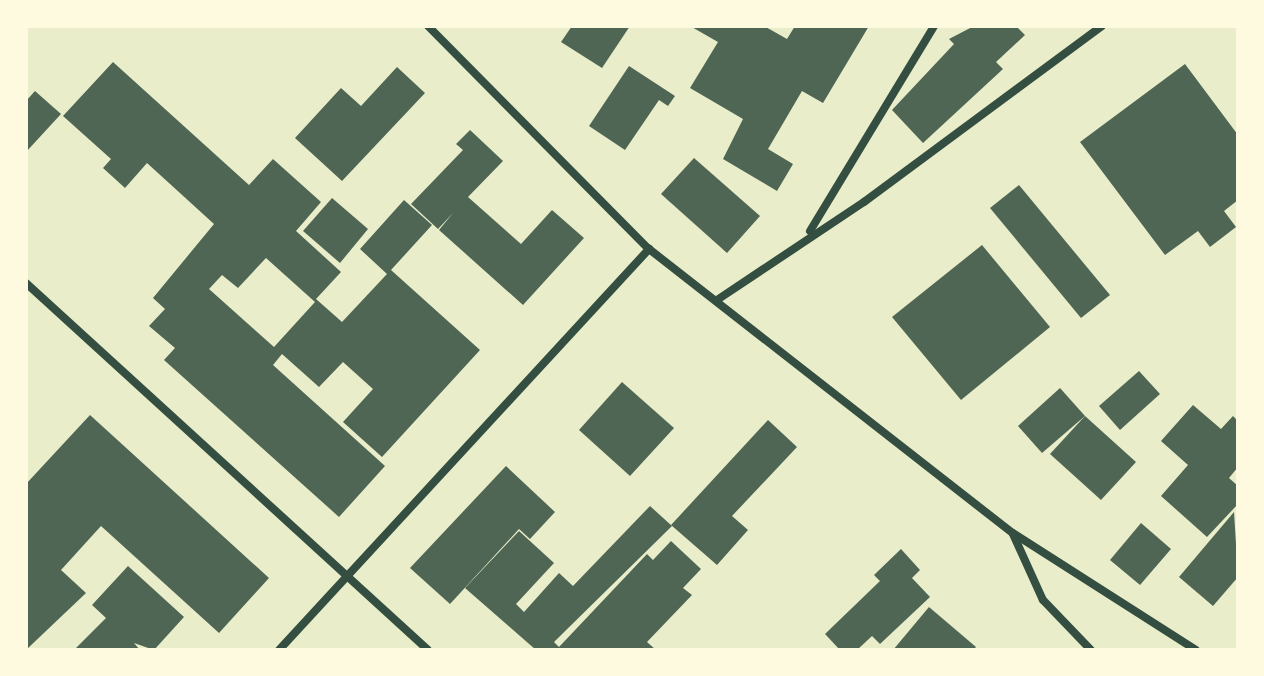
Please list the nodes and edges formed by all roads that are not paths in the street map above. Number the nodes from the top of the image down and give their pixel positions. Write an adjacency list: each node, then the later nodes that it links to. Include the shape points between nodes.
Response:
1 (428, 26): 5 (street)
2 (934, 26): 4 (street)
3 (1102, 26): 4 (street, via 864,202)
4 (808, 234): 7 (street)
5 (649, 249): 7 (street); 9 (street)
6 (26, 283): 9 (street)
7 (717, 300): 8 (street)
8 (1013, 533): 12 (street, via 1043,600); 13 (street)
9 (349, 575): 10 (street); 11 (street)
10 (279, 650)
11 (428, 650)
12 (1091, 650)
13 (1196, 650)

